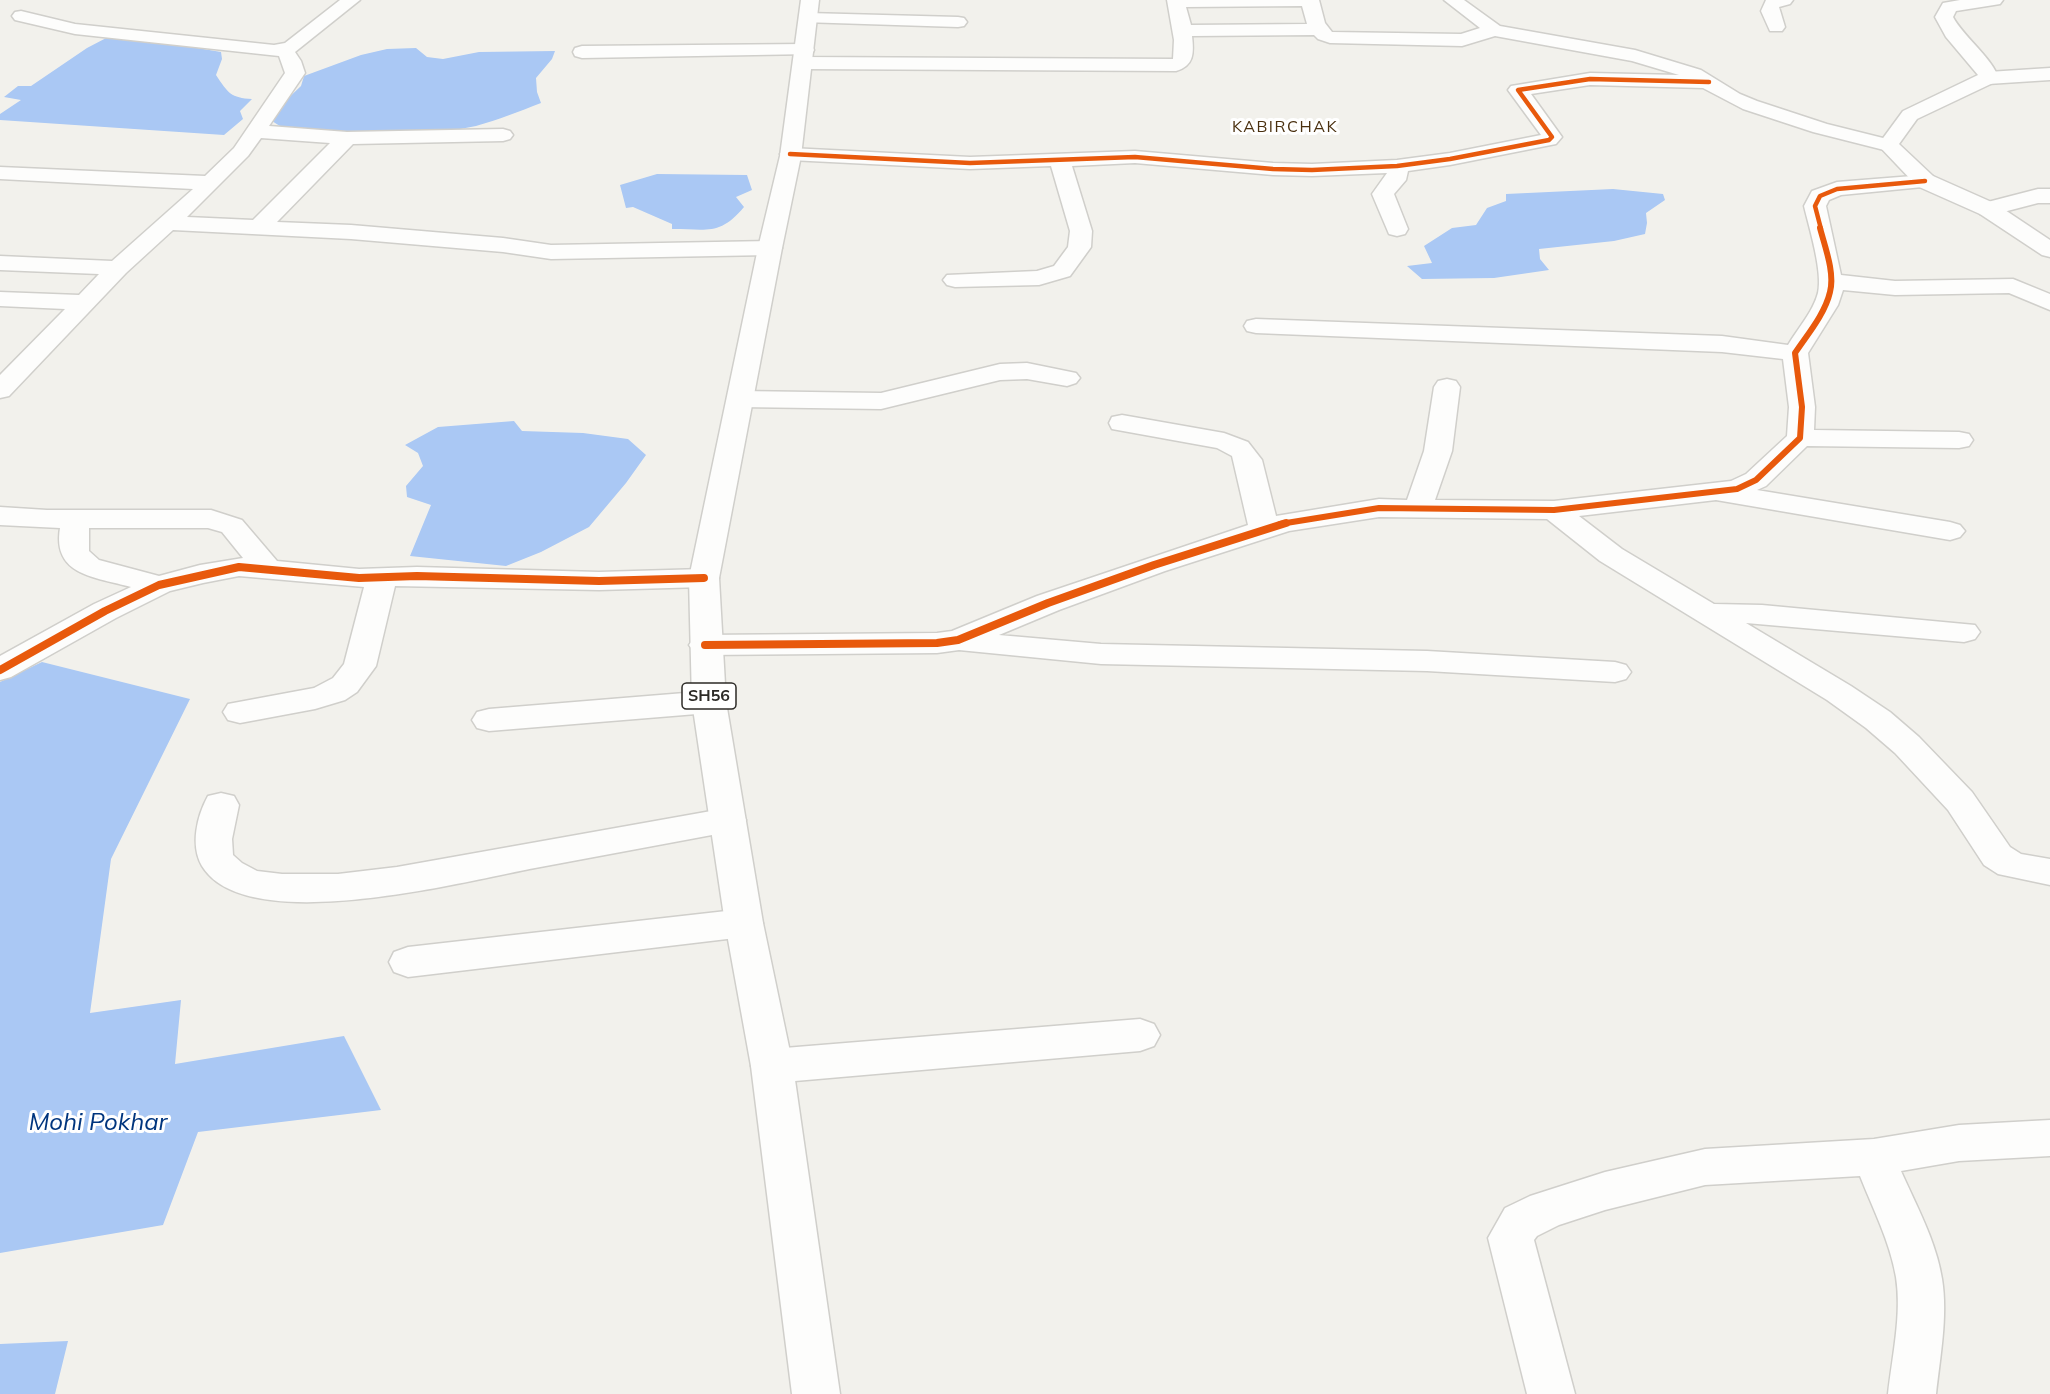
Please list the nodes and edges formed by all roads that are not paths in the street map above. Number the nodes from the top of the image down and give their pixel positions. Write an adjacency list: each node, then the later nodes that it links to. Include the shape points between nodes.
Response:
1 (351, 0): 14 (street)
2 (1311, 0): 6 (street); 10 (street)
3 (1453, 0): 11 (street)
4 (1784, 0): 9 (street, via 1771,4)
5 (1994, 0): 17 (street, via 1949,7 1944,17)
6 (1176, 1): 12 (street)
7 (21, 16): 14 (street, via 75,29 262,51)
8 (958, 22): 13 (street)
9 (1776, 27)
10 (1318, 29): 11 (street, via 1323,36 1339,38 1462,40); 12 (street)
11 (1494, 30): 18 (street, via 1635,56)
12 (1183, 31): 13 (street, via 1183,57 1176,64)
13 (806, 33): 15 (street); 23 (street, SH56)
14 (284, 50): 19 (street, via 295,73)
15 (582, 52)
16 (2050, 74): 17 (street)
17 (1988, 78): 22 (street, via 1910,115)
18 (1709, 82): 22 (street, via 1750,105); 25 (street, via 1590,79 1518,90 1552,137 1549,140)
19 (255, 131): 21 (street); 28 (street, via 241,152)
20 (503, 135): 21 (street)
21 (346, 138): 32 (street)
22 (1888, 145): 27 (street)
23 (790, 154): 24 (street, via 970,163); 34 (street, SH56)
24 (1060, 159): 25 (street, via 1135,157 1295,170); 38 (street, via 1082,231 1078,247 1062,271 1039,278)
25 (1397, 166): 33 (street, via 1399,176 1383,194)
26 (0, 173): 28 (street)
27 (1925, 181): 30 (street); 39 (street, via 1837,189 1820,196 1815,206)
28 (209, 183): 31 (street)
29 (2050, 196): 30 (street)
30 (1988, 209): 35 (street)
31 (167, 223): 32 (street); 37 (street)
32 (258, 228): 34 (street, via 351,232 551,252)
33 (1397, 229)
34 (770, 248): 48 (street, SH56)
35 (2050, 250)
36 (0, 263): 37 (street)
37 (118, 268): 41 (street)
38 (955, 280)
39 (1830, 280): 42 (street, via 1894,288 2013,286); 44 (street, via 1826,305)
40 (0, 299): 41 (street)
41 (84, 302): 47 (street)
42 (2050, 303)
43 (1256, 326): 44 (street, via 1722,344)
44 (1796, 353): 50 (street, via 1802,407)
45 (1067, 378): 48 (street, via 1014,371 958,381 894,400)
46 (1448, 387): 53 (street, via 1438,451)
47 (0, 390)
48 (740, 399): 61 (street, SH56)
49 (1122, 423): 57 (street, via 1237,446 1248,460)
50 (1800, 438): 51 (street); 52 (street, via 1756,480 1737,489)
51 (1959, 440)
52 (1717, 492): 54 (street); 58 (street)
53 (1418, 508): 54 (street); 57 (street, via 1341,512)
54 (1554, 510): 63 (street, via 1611,555)
55 (0, 516): 56 (street)
56 (76, 519): 59 (street, via 211,519 232,526); 62 (street, via 73,543 78,559 88,566)
57 (1264, 529): 65 (street, via 1133,572)
58 (1950, 531)
59 (269, 571): 60 (street); 62 (street, via 240,567)
60 (382, 578): 61 (street); 70 (street, via 360,666 345,685 315,698)
61 (704, 578): 66 (street, SH56)
62 (159, 585): 67 (street)
63 (1706, 613): 64 (street); 74 (street, via 1878,720 1960,801 1997,856 2011,866)
64 (1964, 632)
65 (958, 640): 66 (street); 68 (street, via 1101,654 1427,661)
66 (705, 645): 69 (street, SH56)
67 (0, 670)
68 (1615, 672)
69 (710, 702): 71 (street); 73 (street, SH56)
70 (240, 712)
71 (489, 720)
72 (221, 805): 73 (street, via 213,843 216,858 238,879 259,885 314,888 407,878)
73 (728, 820): 75 (street, SH56)
74 (2050, 872)
75 (744, 923): 76 (street); 78 (street, SH56)
76 (408, 962)
77 (1140, 1035): 78 (street)
78 (772, 1066): 81 (street, SH56)
79 (2050, 1138): 80 (street, via 1959,1143)
80 (1874, 1157): 82 (street, via 1705,1167 1605,1191 1521,1222 1511,1238); 83 (street, via 1912,1250 1919,1278 1921,1303)
81 (816, 1394)
82 (1551, 1394)
83 (1912, 1394)

